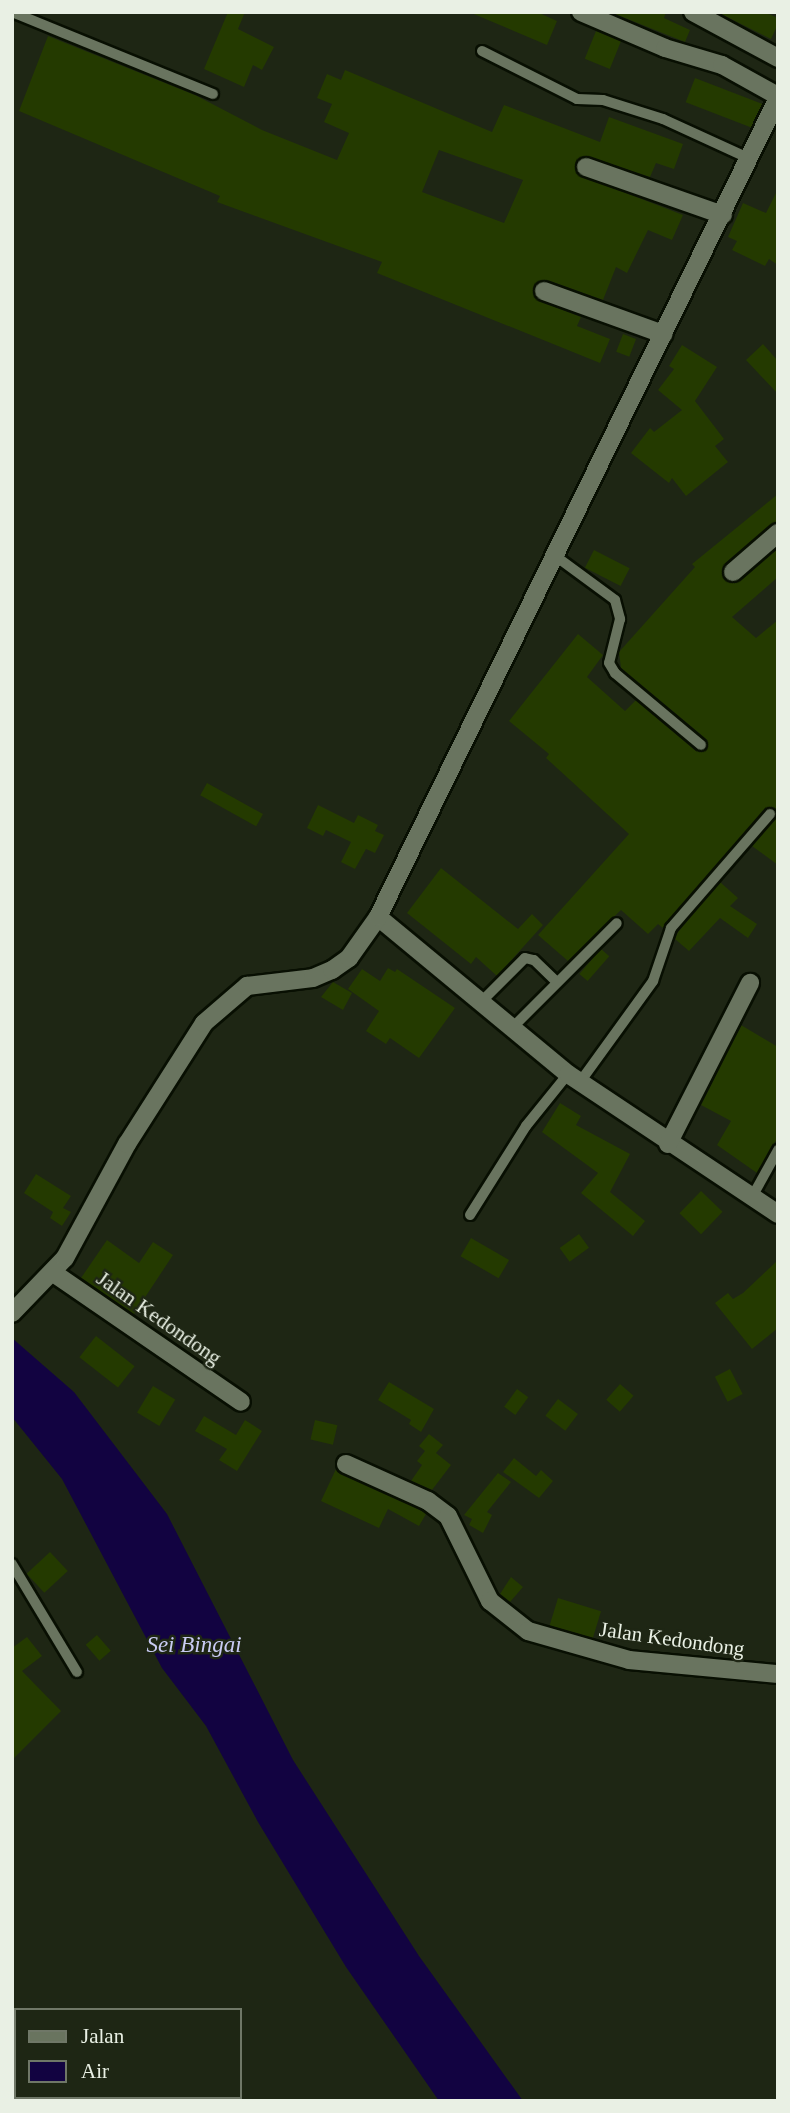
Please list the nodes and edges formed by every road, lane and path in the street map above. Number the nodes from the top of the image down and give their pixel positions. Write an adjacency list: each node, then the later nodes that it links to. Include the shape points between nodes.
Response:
1 (12, 12): 6 (lane)
2 (581, 12): 7 (street, via 664,48 722,65)
3 (694, 12): 5 (street)
4 (482, 51): 8 (lane, via 577,99 603,100 663,119)
5 (778, 58)
6 (214, 94)
7 (778, 97): 8 (street)
8 (748, 158): 10 (street)
9 (586, 167): 10 (street)
10 (723, 215): 12 (street)
11 (544, 291): 12 (street)
12 (663, 334): 14 (street)
13 (778, 533): 15 (street)
14 (554, 555): 16 (lane, via 615,600 620,619 609,663 615,673); 18 (street)
15 (733, 572)
16 (701, 745)
17 (771, 814): 24 (lane, via 671,928 653,981)
18 (378, 917): 22 (street); 30 (street, via 349,958 332,970 313,978 247,986 204,1023 127,1144 65,1258)
19 (617, 923): 20 (lane)
20 (556, 981): 22 (lane, via 534,960 525,958); 23 (lane)
21 (750, 983): 25 (street)
22 (481, 1002): 23 (street)
23 (512, 1028): 24 (street)
24 (574, 1078): 25 (street); 29 (lane, via 526,1126)
25 (668, 1144): 27 (street)
26 (778, 1150): 27 (lane)
27 (752, 1197): 28 (street)
28 (778, 1214)
29 (470, 1215)
30 (52, 1272): 31 (street); 32 (street, Jalan Kedondong)
31 (12, 1313)
32 (241, 1402)
33 (346, 1464): 36 (street, Jalan Kedondong, via 448,1516 490,1601 528,1631 629,1660)
34 (12, 1564): 35 (lane)
35 (77, 1672)
36 (778, 1674)

